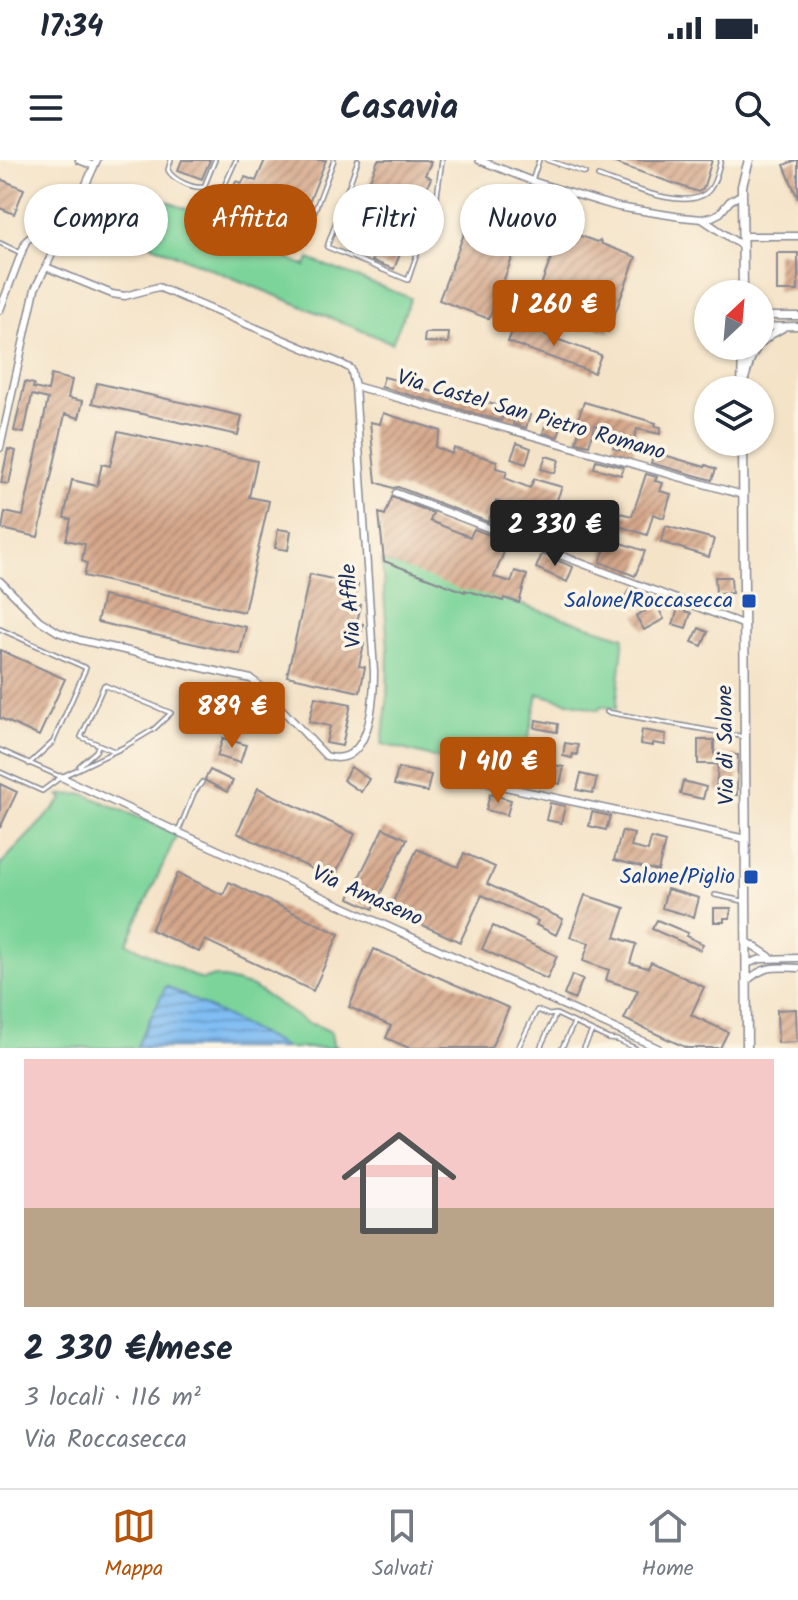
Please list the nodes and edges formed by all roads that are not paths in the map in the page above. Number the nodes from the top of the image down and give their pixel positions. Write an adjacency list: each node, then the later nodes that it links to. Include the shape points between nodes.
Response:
1 (79, 160): 13 (street)
2 (171, 160): 3 (lane, via 171,176 199,188)
3 (215, 160)
4 (236, 160): 5 (lane, via 222,191 226,206 302,235)
5 (334, 160)
6 (358, 160): 7 (lane, via 327,247 408,280 437,196)
7 (442, 160)
8 (479, 160): 16 (street)
9 (539, 160): 16 (lane)
10 (547, 160): 14 (lane)
11 (721, 160): 15 (lane, via 712,187 696,199 666,198)
12 (749, 160): 18 (street)
13 (96, 163): 17 (street)
14 (585, 173)
15 (598, 176)
16 (532, 181): 19 (street, via 618,207)
17 (86, 184)
18 (742, 194): 19 (street, via 720,213); 21 (street)
19 (702, 219): 21 (street)
20 (798, 236): 21 (street)
21 (743, 241): 27 (street)
22 (0, 243): 24 (lane)
23 (24, 246): 24 (street)
24 (21, 253): 28 (street)
25 (51, 256): 26 (street)
26 (46, 267): 35 (street, via 112,294 158,287 342,364 351,369); 36 (street, via 35,289)
27 (743, 280)
28 (0, 310)
29 (774, 316): 30 (street)
30 (798, 316)
31 (774, 326): 32 (street)
32 (786, 326): 33 (street); 34 (street)
33 (798, 326)
34 (774, 333)
35 (355, 386): 39 (street, Via Castel San Pietro Romano); 40 (street, Via Affile, via 374,679 367,726 352,753 326,756 254,680 58,632)
36 (0, 448)
37 (743, 456): 39 (street, Via di Salone)
38 (396, 493): 41 (street)
39 (743, 495): 41 (street, Via di Salone)
40 (0, 581)
41 (745, 625): 44 (street, Via di Salone)
42 (0, 629): 48 (lane, via 86,668 53,742)
43 (607, 712): 44 (lane)
44 (745, 737): 55 (street, Via di Salone)
45 (99, 746): 47 (lane); 47 (lane, via 81,737 104,685 171,713); 49 (lane)
46 (0, 750): 48 (lane)
47 (114, 751): 49 (lane)
48 (29, 764): 52 (lane)
49 (73, 771): 52 (lane)
50 (0, 772): 52 (lane, via 42,791)
51 (450, 775): 55 (street)
52 (61, 777): 54 (street, Via Amaseno)
53 (202, 782): 54 (lane)
54 (178, 832): 74 (street, Via Amaseno)
55 (746, 839): 57 (street, Via di Salone)
56 (715, 895): 57 (lane)
57 (746, 902): 58 (street, Via di Salone)
58 (746, 941): 59 (street); 61 (street, Via di Salone)
59 (772, 958): 60 (street); 61 (street)
60 (798, 958)
61 (746, 964): 63 (street, Via di Salone)
62 (798, 968): 63 (street, via 765,969)
63 (746, 982): 75 (street, Via di Salone)
64 (556, 1014): 65 (lane); 68 (lane, via 537,1010); 69 (lane)
65 (574, 1023): 66 (lane); 70 (lane)
66 (592, 1031): 67 (lane); 71 (lane)
67 (609, 1039): 72 (lane); 73 (lane)
68 (518, 1048)
69 (540, 1048)
70 (562, 1048)
71 (584, 1048)
72 (605, 1048)
73 (635, 1048)
74 (658, 1048)
75 (747, 1048)

